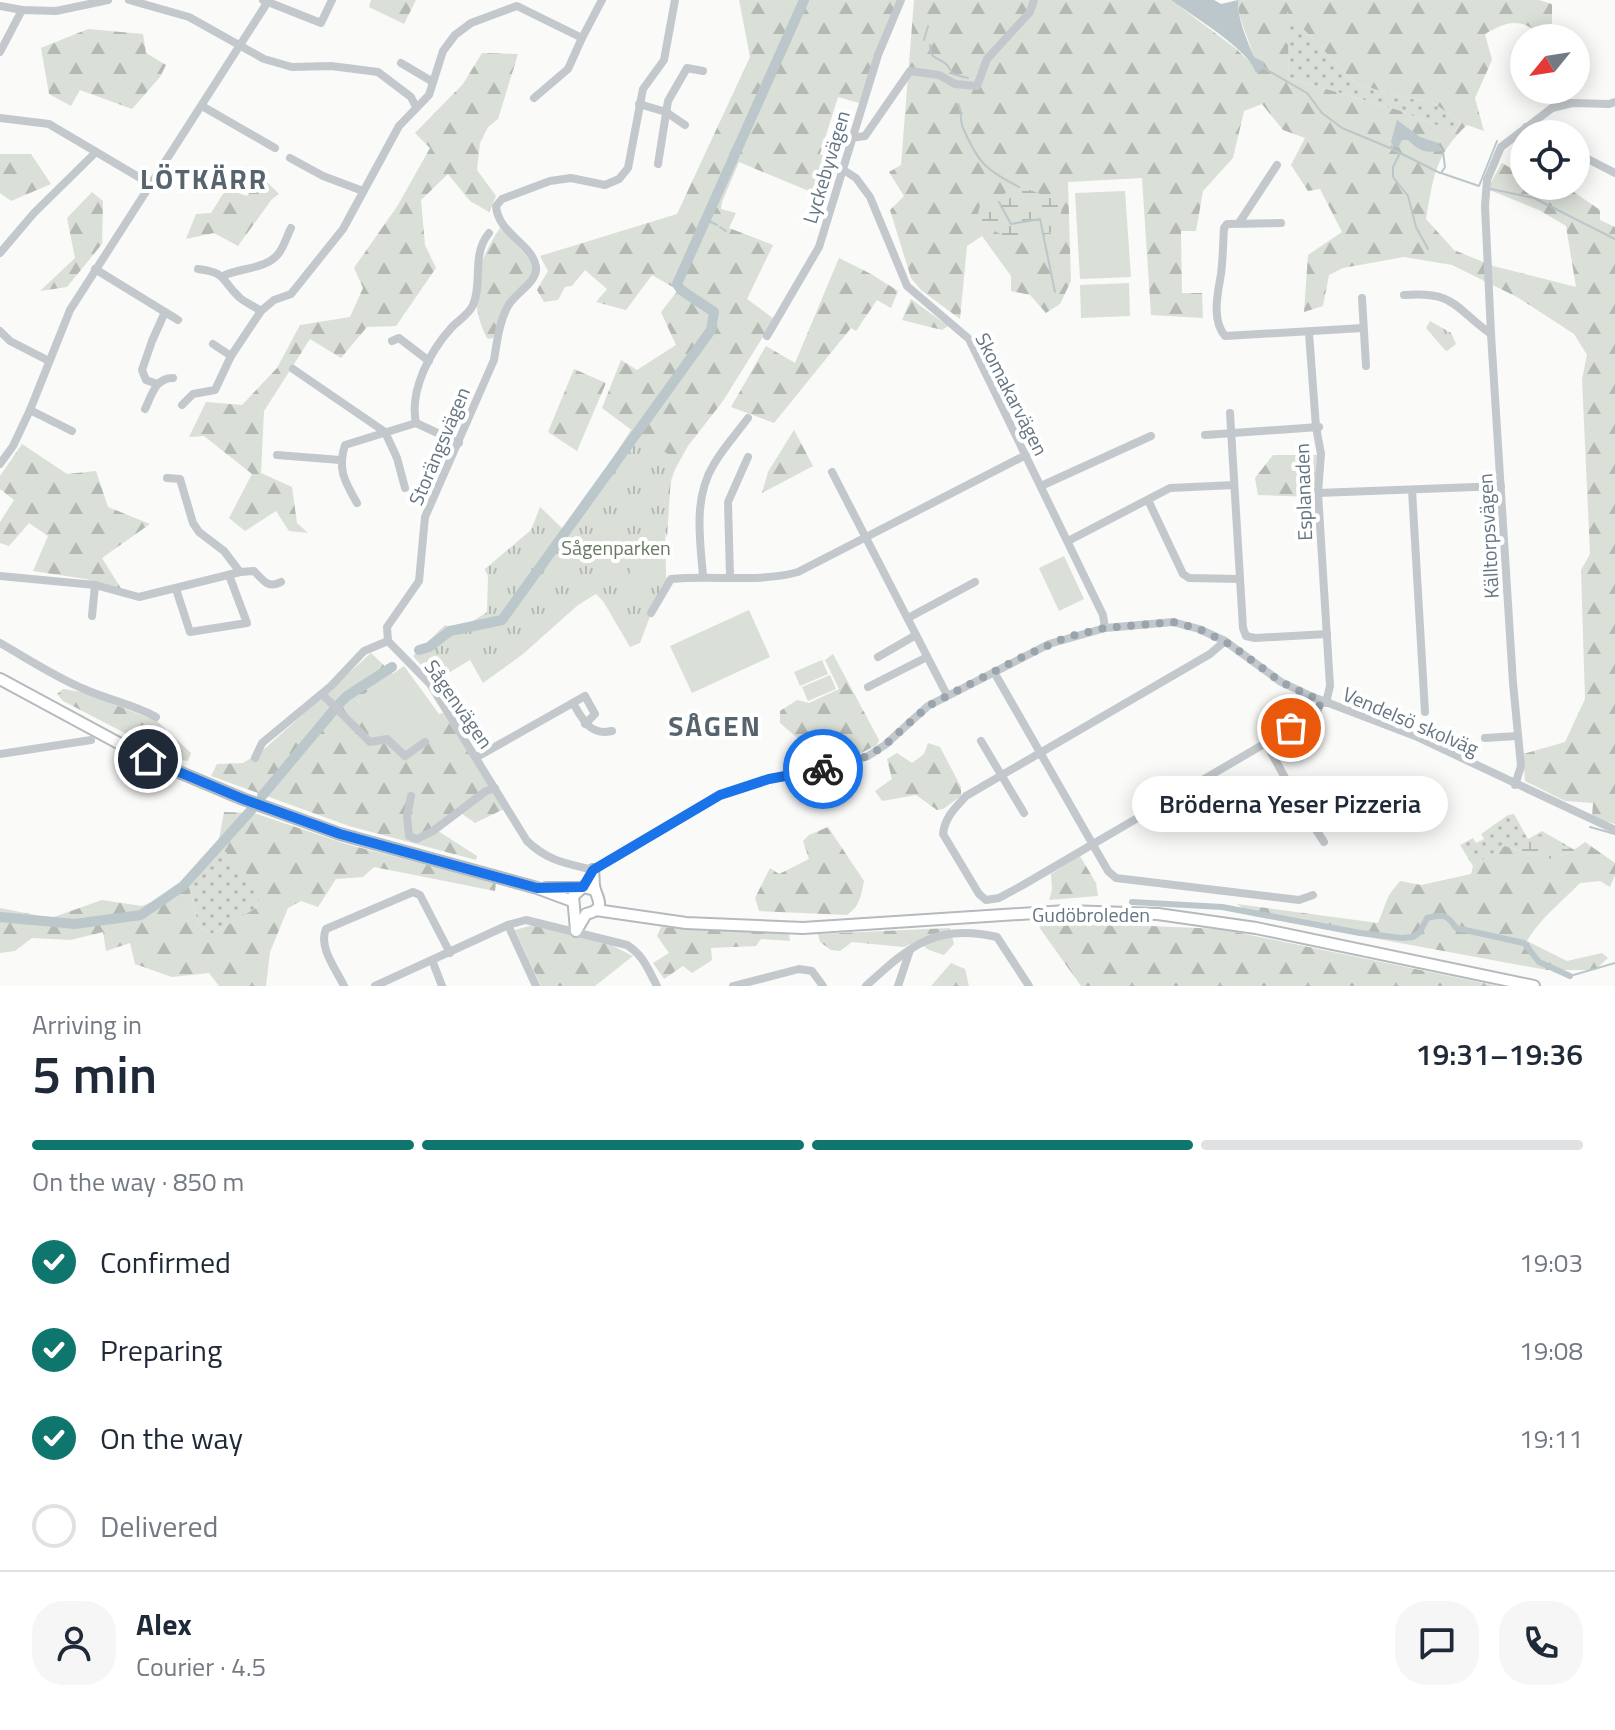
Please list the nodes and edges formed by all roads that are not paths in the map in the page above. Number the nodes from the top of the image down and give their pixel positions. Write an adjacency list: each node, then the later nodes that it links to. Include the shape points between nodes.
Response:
1 (37, 0): 13 (street)
2 (108, 0): 13 (street)
3 (129, 0): 15 (street, via 189,17)
4 (332, 0): 9 (street, via 321,23)
5 (602, 0): 14 (street)
6 (675, 0): 22 (street, via 664,60)
7 (901, 0): 29 (street, Lyckebyvägen)
8 (1034, 0): 29 (street, via 1030,12 987,59 977,86 910,71 865,136)
9 (265, 1): 15 (street)
10 (518, 3): 14 (street); 19 (street, via 455,35 443,51)
11 (0, 6): 12 (street)
12 (22, 10): 13 (street); 16 (street)
13 (36, 10)
14 (582, 38): 20 (street, via 568,69)
15 (241, 46): 23 (street); 24 (street, via 292,67 378,72)
16 (0, 52)
17 (401, 63): 19 (street)
18 (703, 71): 25 (street, via 687,68)
19 (433, 82): 24 (street, via 429,95)
20 (534, 98)
21 (1615, 102): 27 (street, Källtorpsvägen, via 1572,103)
22 (639, 104): 25 (street); 80 (street, Storängsvägen, via 628,168 619,179 605,185 571,178 550,181 496,206 500,221 537,268 508,306 494,360)
23 (202, 106): 31 (street); 39 (street)
24 (416, 107): 40 (street, via 399,126)
25 (666, 112): 28 (street); 35 (street)
26 (0, 118): 32 (street, via 49,124)
27 (1536, 120)
28 (685, 125)
29 (851, 138): 37 (street, Lyckebyvägen)
30 (1510, 140): 57 (street, Källtorpsvägen, via 1501,147 1487,180)
31 (275, 148)
32 (96, 152): 39 (street); 45 (street)
33 (290, 158): 40 (street)
34 (1590, 160): 38 (street)
35 (658, 164)
36 (1277, 165): 41 (street)
37 (842, 169): 58 (street, Lyckebyvägen, via 819,247); 82 (street, Skomakarvägen, via 870,197 907,286 969,339)
38 (1615, 173)
39 (152, 185): 46 (street)
40 (363, 191): 51 (street, via 314,268 291,294)
41 (1239, 223): 42 (street); 56 (street, via 1224,228 1216,292 1218,328 1225,336)
42 (1281, 223)
43 (291, 228): 48 (street, via 278,255 264,265)
44 (489, 233): 63 (street, via 477,262 473,306)
45 (1, 250)
46 (95, 269): 52 (street); 62 (street, via 70,310)
47 (198, 269): 48 (street)
48 (223, 276): 51 (street, via 239,297)
49 (1404, 295): 57 (street, via 1447,297)
50 (1362, 298): 54 (street)
51 (261, 311): 61 (street)
52 (165, 312): 53 (street); 67 (street, via 142,370 146,380)
53 (178, 320)
54 (1363, 328): 56 (street); 64 (street)
55 (0, 331): 62 (street)
56 (1309, 333): 74 (street, Esplanaden)
57 (1491, 334): 90 (street, Källtorpsvägen)
58 (767, 336)
59 (392, 341): 63 (street, via 399,338)
60 (213, 344): 61 (street)
61 (231, 356): 68 (street, via 215,390 193,394)
62 (49, 361): 70 (street)
63 (429, 361): 73 (street, via 416,395)
64 (1366, 366)
65 (293, 369): 76 (street)
66 (173, 378): 67 (street)
67 (157, 384): 69 (street)
68 (182, 405)
69 (145, 409)
70 (30, 410): 75 (street); 85 (street)
71 (1230, 413): 77 (street)
72 (748, 418): 101 (street, via 703,487)
73 (416, 423): 76 (street); 80 (street)
74 (1318, 427): 77 (street); 93 (street, Esplanaden)
75 (72, 431)
76 (385, 432): 84 (street, via 345,445); 91 (street)
77 (1231, 433): 78 (street); 88 (street)
78 (1205, 435)
79 (1151, 436): 89 (street, Skomakarvägen)
80 (459, 443): 114 (street, Storängsvägen, via 425,517 419,581 387,627)
81 (277, 455): 84 (street)
82 (1026, 455): 89 (street, Skomakarvägen); 96 (street)
83 (748, 457): 102 (street, via 728,502)
84 (340, 460): 95 (street)
85 (0, 464)
86 (832, 472): 96 (street)
87 (167, 478): 98 (street, via 180,479 193,523)
88 (1234, 485): 94 (street, via 1170,488); 103 (street)
89 (1041, 486): 97 (street, Skomakarvägen)
90 (1501, 486): 92 (street); 130 (street, Källtorpsvägen)
91 (405, 488)
92 (1412, 490): 93 (street); 126 (street)
93 (1318, 493): 112 (street, Esplanaden)
94 (1148, 500): 97 (street); 103 (street, via 1183,574)
95 (357, 503)
96 (866, 537): 102 (street, via 798,572); 110 (street)
97 (1068, 541): 111 (street, Skomakarvägen)
98 (240, 572): 99 (street); 104 (street, via 254,571 267,585)
99 (229, 575): 107 (street); 107 (street, via 247,623 190,632)
100 (0, 576): 106 (street)
101 (703, 576): 102 (street); 108 (street, via 671,579)
102 (730, 577)
103 (1240, 579): 112 (street, via 1246,636)
104 (281, 582)
105 (975, 582): 110 (street)
106 (95, 585): 107 (street, via 139,597); 109 (street)
107 (176, 589)
108 (651, 613)
109 (92, 616)
110 (908, 618): 113 (street)
111 (1105, 628): 115 (street, Vendelsö skolväg, via 1173,622); 119 (street, Vendelsö skolväg, via 1049,644)
112 (1327, 634): 124 (street, Esplanaden, via 1330,686)
113 (916, 635): 117 (street); 118 (street)
114 (388, 641): 122 (street, via 364,651); 138 (street, Sågenvägen, via 430,684)
115 (1225, 641): 124 (street, Vendelsö skolväg, via 1281,682); 136 (street)
116 (0, 643): 127 (street, via 66,681)
117 (878, 657)
118 (927, 657): 121 (street); 123 (street)
119 (995, 674): 123 (street, Vendelsö skolväg); 136 (street)
120 (0, 679): 150 (main road, Gudöbroleden, via 148,759 243,799 340,834)
121 (868, 687)
122 (322, 694): 134 (street, via 370,742 389,739 405,756); 139 (street, via 262,743)
123 (947, 695): 148 (street, Vendelsö skolväg, via 868,756 720,795)
124 (1324, 702): 135 (street, via 1317,713); 141 (street, Vendelsö skolväg, via 1415,736)
125 (573, 703): 128 (street); 128 (street, via 585,696 595,714); 138 (street, Sågenvägen)
126 (1425, 712)
127 (156, 717)
128 (585, 724): 129 (street, via 601,734)
129 (612, 731)
130 (1517, 736): 131 (street); 141 (street, Källtorpsvägen, via 1521,766)
131 (1485, 738)
132 (91, 740): 137 (street)
133 (981, 741): 140 (street)
134 (425, 742)
135 (1266, 743): 146 (street); 147 (street)
136 (1041, 753): 140 (street); 147 (street)
137 (0, 754)
138 (477, 757): 142 (street, Sågenvägen)
139 (255, 758)
140 (1002, 775): 144 (street); 147 (street, via 966,796 944,823 943,834 986,900 999,898)
141 (1515, 785): 145 (street, Vendelsö skolväg)
142 (495, 788): 143 (street, via 417,839 406,828); 148 (street, Sågenvägen, via 540,854)
143 (411, 796)
144 (1024, 813)
145 (1615, 830)
146 (1324, 842)
147 (1093, 843): 151 (street, via 1116,878 1299,900)
148 (593, 870): 149 (main road); 152 (main road)
149 (582, 887): 150 (main road, Gudöbroleden); 152 (main road); 152 (main road, Gudöbroleden)
150 (537, 888): 152 (main road, Gudöbroleden)
151 (1313, 895)
152 (588, 904): 154 (main road); 168 (main road, Gudöbroleden, via 686,923 803,928 1066,911 1169,915)
153 (508, 925): 154 (street, via 526,920); 156 (street); 161 (street)
154 (576, 931): 162 (street, via 637,951)
155 (910, 950): 165 (street); 166 (street); 167 (street, via 936,934 997,937)
156 (450, 953): 157 (street); 158 (street, via 420,895 413,892 326,929 324,945)
157 (432, 960): 159 (street); 160 (street)
158 (344, 986)
159 (375, 986)
160 (442, 986)
161 (536, 986)
162 (657, 986)
163 (733, 986): 164 (street, via 799,969 812,971)
164 (823, 986)
165 (866, 986)
166 (898, 986)
167 (1029, 986)
168 (1534, 986)

